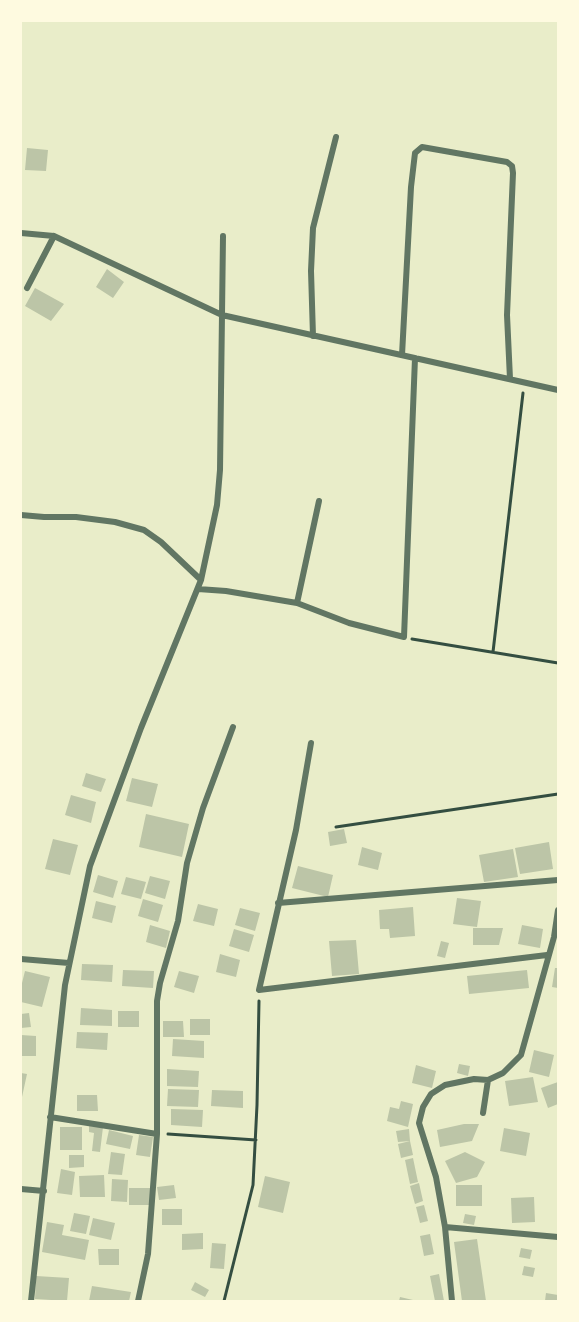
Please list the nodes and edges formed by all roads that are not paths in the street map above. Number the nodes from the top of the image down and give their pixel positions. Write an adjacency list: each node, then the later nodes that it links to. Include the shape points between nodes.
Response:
1 (336, 137): 7 (street, via 313,228)
2 (21, 233): 3 (street)
3 (54, 236): 5 (street); 6 (street)
4 (223, 236): 6 (street)
5 (27, 288)
6 (222, 315): 7 (street); 14 (street, via 220,470)
7 (313, 336): 8 (street)
8 (402, 355): 9 (street); 10 (street, via 415,153 422,147 507,162 512,166 507,315)
9 (415, 358): 10 (street); 16 (street, via 404,638)
10 (510, 379): 11 (street)
11 (558, 390)
12 (319, 501): 16 (street)
13 (21, 515): 14 (street, via 76,517 144,530)
14 (201, 580): 15 (street)
15 (198, 589): 16 (street); 24 (street, via 96,847)
16 (297, 603)
17 (234, 727): 28 (street, via 199,819 173,942 160,983)
18 (311, 743): 20 (street)
19 (558, 880): 20 (street)
20 (278, 903): 22 (street, via 259,990)
21 (558, 910): 22 (street)
22 (547, 955): 25 (street, via 521,1055 503,1073)
23 (21, 959): 24 (street)
24 (69, 963): 27 (street)
25 (488, 1080): 26 (street); 31 (street, via 445,1085 431,1094 418,1123 436,1177)
26 (483, 1113)
27 (50, 1117): 28 (street); 30 (street)
28 (157, 1134): 34 (street, via 148,1254)
29 (21, 1189): 30 (street)
30 (44, 1191): 33 (street)
31 (445, 1227): 32 (street); 35 (street)
32 (558, 1238)
33 (31, 1301)
34 (138, 1301)
35 (452, 1301)

